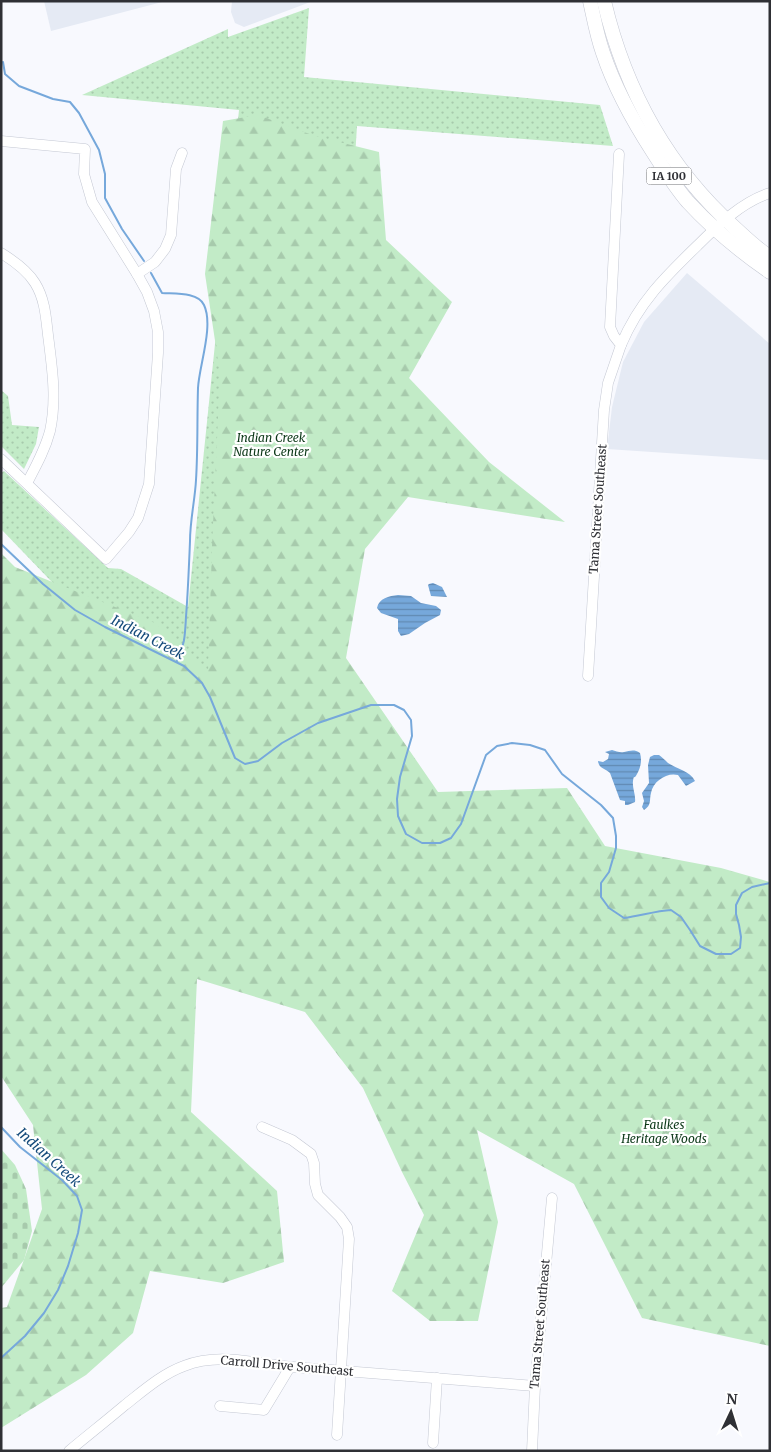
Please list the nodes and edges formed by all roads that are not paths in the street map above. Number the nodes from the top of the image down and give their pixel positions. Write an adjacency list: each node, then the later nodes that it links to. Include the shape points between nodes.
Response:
1 (590, 1): 7 (highway, IA 100, via 603,53 634,122 688,202)
2 (604, 1): 7 (highway, IA 100, via 619,56 647,118)
3 (1, 141): 11 (street, via 84,149 84,174 92,202)
4 (182, 153): 11 (street, via 176,169 171,235 155,262)
5 (619, 154): 12 (street, via 610,327)
6 (770, 193): 7 (street, Tama Street Southeast)
7 (720, 223): 9 (highway, IA 100); 10 (highway, IA 100, via 754,261); 12 (street, Tama Street Southeast, via 651,293)
8 (1, 253): 14 (street, via 16,261 35,283 45,310 53,370 50,430)
9 (770, 257)
10 (770, 272)
11 (137, 274): 14 (street, via 154,311 158,332 149,484 138,518 106,559)
12 (621, 345): 15 (street, Tama Street Southeast, via 608,383 604,410)
13 (1, 459): 14 (street)
14 (27, 483)
15 (588, 676)
16 (262, 1128): 19 (street, via 292,1140 312,1154 318,1195 347,1227 349,1239)
17 (552, 1198): 21 (street, Tama Street Southeast)
18 (290, 1367): 19 (street, Carroll Drive Southeast); 22 (street, via 264,1410); 25 (street, Carroll Drive Southeast, via 218,1359 183,1366 139,1394)
19 (340, 1370): 20 (street, Carroll Drive Southeast); 23 (street)
20 (437, 1378): 21 (street, Carroll Drive Southeast); 24 (street)
21 (535, 1386): 26 (street, Tama Street Southeast)
22 (220, 1406)
23 (336, 1435)
24 (433, 1443)
25 (69, 1451)
26 (532, 1451)

